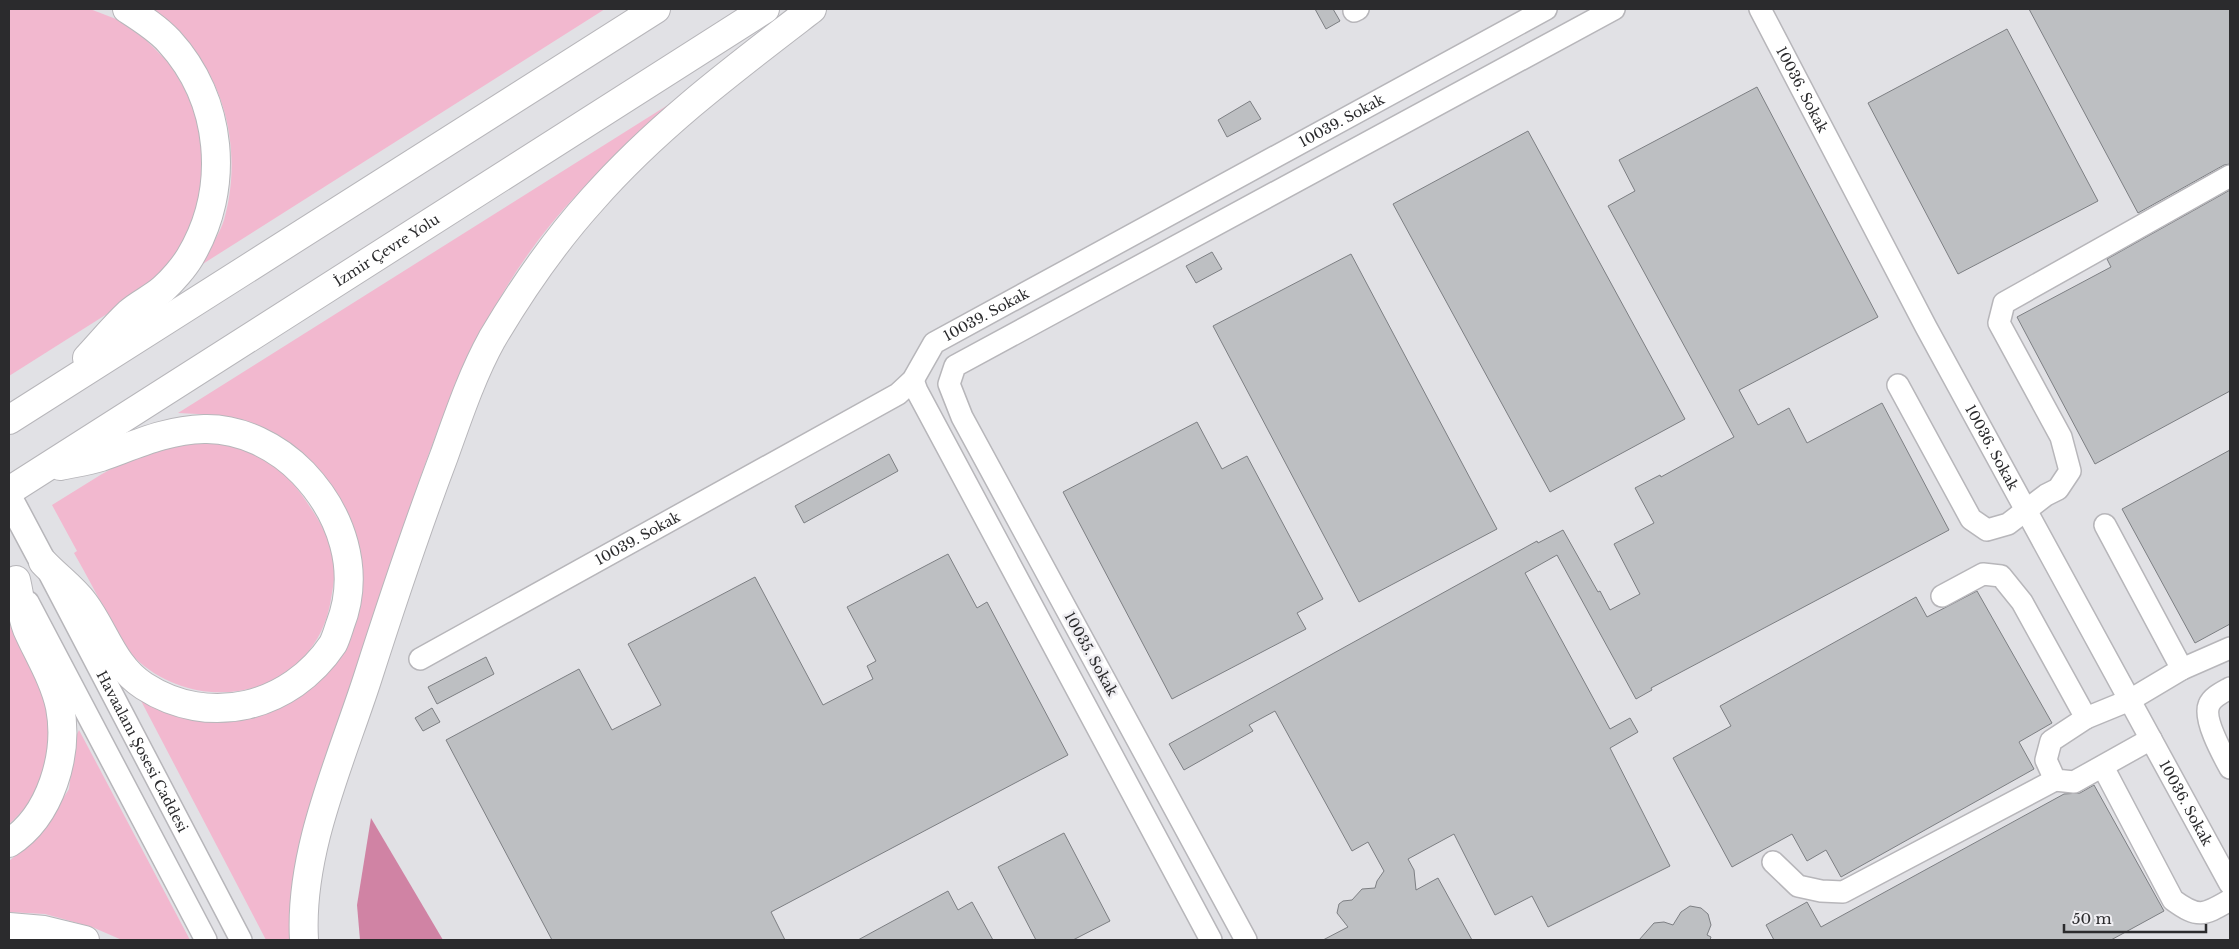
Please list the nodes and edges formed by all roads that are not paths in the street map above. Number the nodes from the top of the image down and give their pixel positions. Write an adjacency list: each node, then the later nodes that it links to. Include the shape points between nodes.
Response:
1 (126, 9): 11 (highway, via 168,40 190,67 204,96 214,125 218,163 213,195 204,227 190,257 164,288 130,312)
2 (656, 9): 11 (highway)
3 (765, 9): 13 (highway, İzmir Çevre Yolu)
4 (812, 9): 39 (highway, via 694,102 598,193 559,239 491,340 461,408 419,523 312,844)
5 (1546, 9): 9 (street, 10039. Sokak, via 934,343)
6 (1614, 9): 41 (street, 10035. Sokak, via 955,366 948,384 962,417)
7 (1760, 9): 16 (street, 10036. Sokak, via 1926,327)
8 (2230, 176): 16 (street, via 2004,303 1999,324 2061,437 2070,471 2058,489)
9 (913, 380): 22 (street, 10039. Sokak, via 898,394); 40 (street, 10035. Sokak)
10 (1898, 385): 16 (street, via 1972,519 1987,530 2008,524)
11 (58, 389): 12 (highway)
12 (9, 420)
13 (44, 469): 14 (highway, İzmir Çevre Yolu); 18 (highway, via 98,458 165,433 205,429 241,435 288,458 312,483 342,533 348,556 349,584 346,610 334,643 308,674 257,703 230,708 199,708 174,701 144,686 118,662 84,603)
14 (9, 491)
15 (9, 498): 18 (main road)
16 (2026, 510): 25 (street, 10036. Sokak)
17 (2105, 525): 23 (street)
18 (43, 562): 38 (street, Havaalanı Şosesi Caddesi)
19 (12, 573): 31 (highway, via 26,627 46,667 60,707 61,738 58,770 48,795 32,822); 37 (street)
20 (1942, 596): 26 (street, via 1983,574 2001,576 2022,602)
21 (2230, 648): 23 (street)
22 (420, 659)
23 (2182, 669): 25 (street)
24 (2230, 688): 29 (street, via 2209,705 2207,718)
25 (2130, 700): 26 (street); 27 (street, 10036. Sokak)
26 (2086, 718): 30 (street, via 2050,741 2046,760)
27 (2151, 739): 28 (street); 33 (street, 10036. Sokak)
28 (2103, 767): 30 (street, via 2074,782); 34 (street, via 2173,900 2188,911 2206,914)
29 (2230, 768)
30 (2055, 780): 32 (street, via 1843,892 1798,886)
31 (9, 843)
32 (1773, 862)
33 (2230, 884)
34 (2230, 900)
35 (9, 927): 36 (highway, via 44,930)
36 (85, 940)
37 (206, 940)
38 (241, 940)
39 (304, 940)
40 (1211, 940)
41 (1246, 940)

